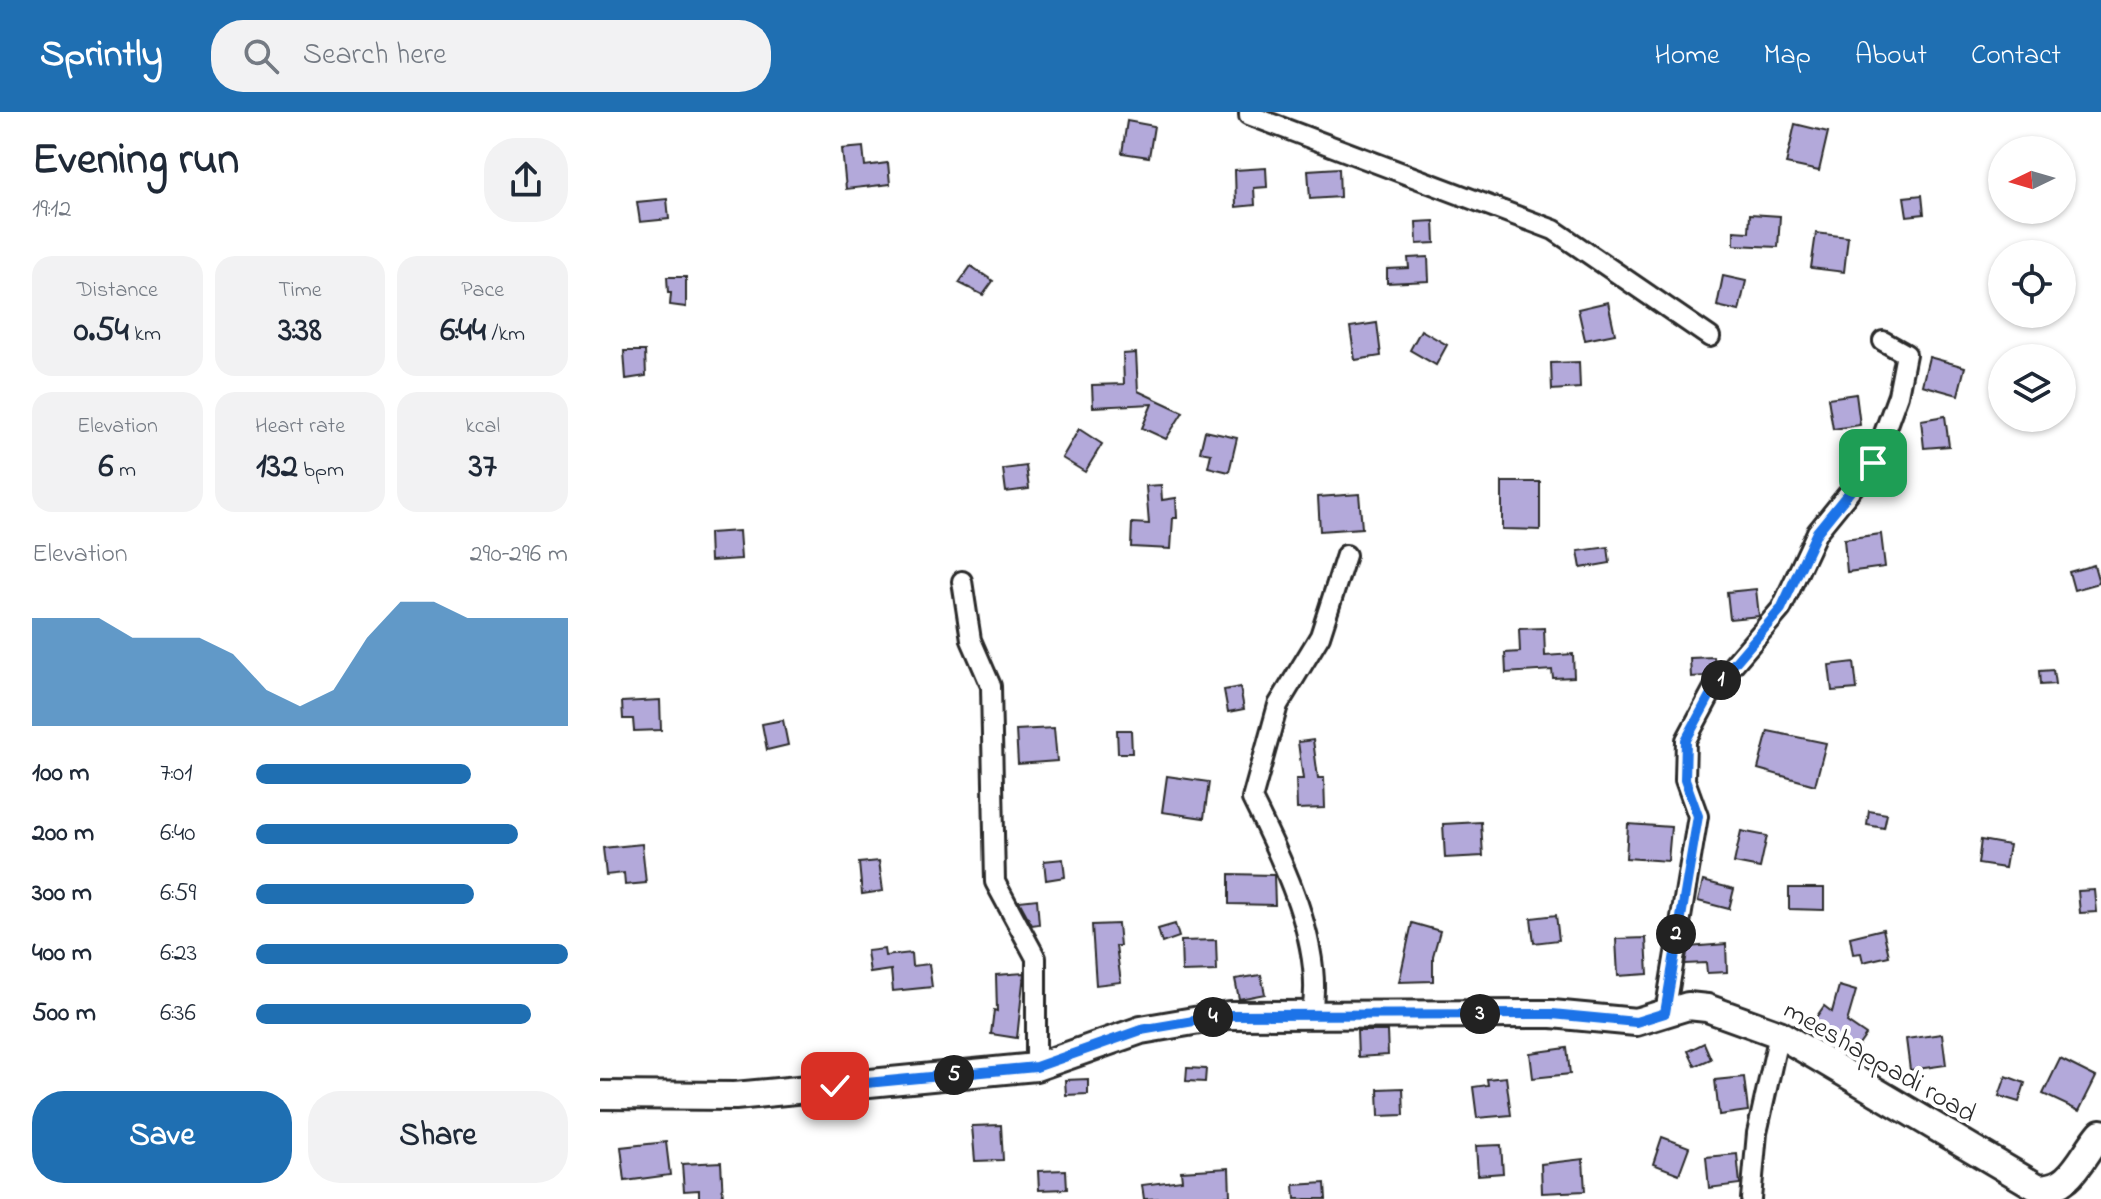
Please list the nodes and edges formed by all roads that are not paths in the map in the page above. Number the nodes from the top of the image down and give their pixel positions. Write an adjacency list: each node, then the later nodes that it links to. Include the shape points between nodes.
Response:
1 (1249, 112): 2 (street, via 1554,230)
2 (1710, 337)
3 (1883, 341): 7 (street, via 1906,354 1898,395 1873,463 1817,532 1781,609 1715,686 1686,740 1685,780 1698,816)
4 (1346, 555): 6 (street, via 1320,636 1278,705 1252,799 1275,844 1315,959)
5 (962, 581): 9 (street, via 971,640 991,686 995,882 1036,958)
6 (1312, 1012): 7 (street, meeshappadi road, via 1552,1014 1636,1022); 9 (street, meeshappadi road, via 1229,1015 1141,1030)
7 (1665, 1013): 8 (street, meeshappadi road, via 1688,1006 1707,1008)
8 (1779, 1034): 11 (street, meeshappadi road, via 2037,1187 2052,1189 2066,1182); 12 (street, via 1757,1133)
9 (1036, 1067): 10 (street, meeshappadi road, via 735,1096)
10 (600, 1095)
11 (2101, 1133)
12 (1751, 1199)

